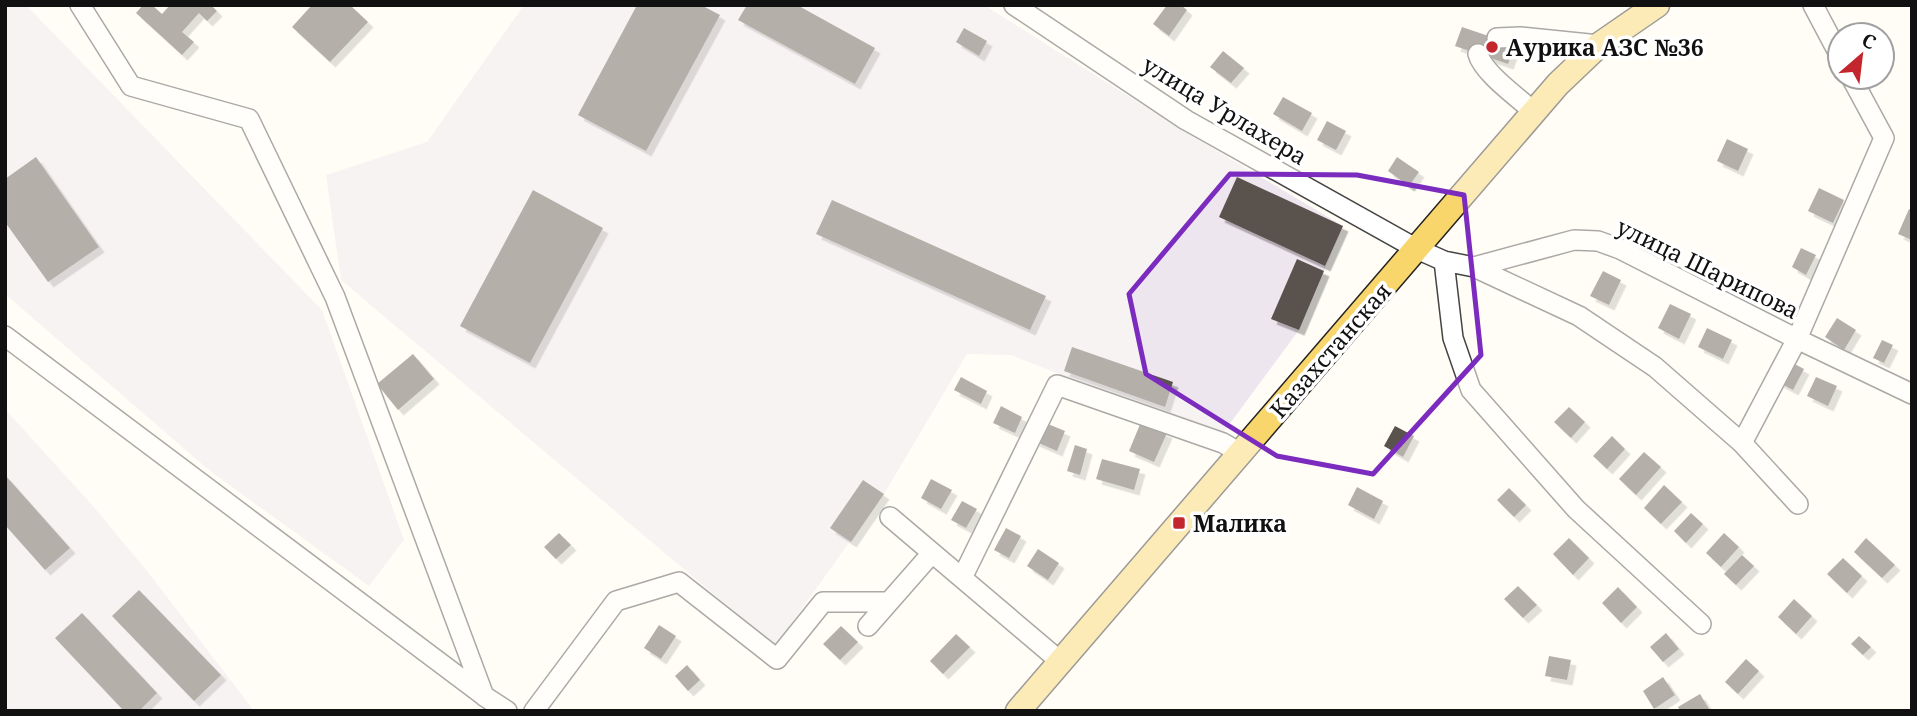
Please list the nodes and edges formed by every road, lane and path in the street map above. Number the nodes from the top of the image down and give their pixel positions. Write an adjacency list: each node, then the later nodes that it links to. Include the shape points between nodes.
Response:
1 (80, 5): 27 (street, via 131,86 249,119 335,297)
2 (1014, 5): 11 (street, улица Урлахера, via 1186,120)
3 (1657, 5): 7 (main road, Казахстанская)
4 (1813, 5): 5 (street)
5 (1826, 30)
6 (1496, 38): 7 (street)
7 (1599, 45): 10 (main road, Казахстанская)
8 (1478, 54): 10 (street)
9 (1859, 91): 15 (street, via 1884,138)
10 (1534, 112): 11 (main road, Казахстанская)
11 (1417, 249): 12 (street, улица Шарипова); 18 (main road, Казахстанская)
12 (1444, 261): 13 (street, улица Шарипова); 24 (street, via 1453,338 1471,390 1576,509)
13 (1474, 267): 15 (street, улица Шарипова, via 1574,240 1598,241); 17 (street, улица Шарипова, via 1579,316 1655,367)
14 (5, 336): 27 (street)
15 (1797, 339): 16 (street, улица Шарипова); 17 (street)
16 (1912, 394)
17 (1742, 443): 19 (street, улица Шарипова)
18 (1240, 453): 22 (street, via 1057,385); 26 (main road, Казахстанская)
19 (1798, 504)
20 (890, 517): 21 (street)
21 (932, 553): 22 (street); 23 (street)
22 (962, 578): 26 (street)
23 (889, 602): 25 (street); 29 (street, via 823,602 777,659 679,582 616,601)
24 (1701, 624)
25 (868, 626)
26 (1060, 662): 30 (main road, Казахстанская)
27 (484, 696): 28 (street)
28 (508, 711)
29 (534, 711)
30 (1018, 711)

